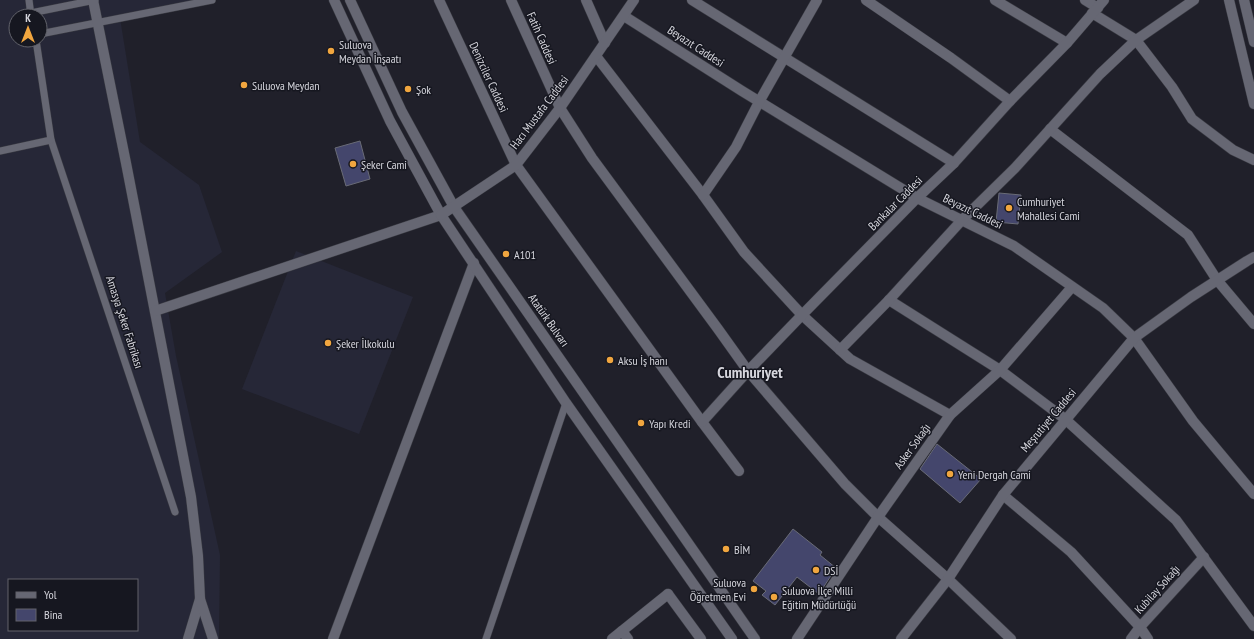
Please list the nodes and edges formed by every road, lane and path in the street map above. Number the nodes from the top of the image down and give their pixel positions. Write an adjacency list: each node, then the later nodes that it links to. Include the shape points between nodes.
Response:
1 (94, 0): 18 (lane); 20 (street)
2 (212, 0): 20 (lane)
3 (334, 0): 43 (street, via 390,121)
4 (350, 0): 42 (street, Atatürk Bulvarı, via 402,112)
5 (439, 0): 39 (street, Denizciler Caddesi)
6 (511, 0): 33 (street, Fatih Caddesi)
7 (586, 0): 25 (street)
8 (634, 0): 19 (street, Hacı Mustafa Caddesi)
9 (692, 0): 29 (street)
10 (817, 0): 29 (street)
11 (866, 0): 30 (street)
12 (995, 0): 26 (street)
13 (1085, 0): 17 (street)
14 (1194, 0): 23 (street)
15 (1229, 0): 32 (street)
16 (1244, 0): 21 (street)
17 (1098, 7): 23 (street); 26 (street, Bankalar Caddesi)
18 (48, 10)
19 (624, 16): 25 (street, Hacı Mustafa Caddesi); 31 (street, Beyazıt Caddesi)
20 (97, 23): 22 (lane); 50 (street)
21 (1253, 30): 24 (street)
22 (48, 32)
23 (1136, 40): 34 (street, via 1100,74); 37 (street, via 1172,87 1192,119 1233,150)
24 (1254, 42)
25 (606, 43): 28 (street, Hacı Mustafa Caddesi)
26 (1067, 43): 30 (street, Bankalar Caddesi)
27 (37, 48): 35 (lane, Amasya Şeker Fabrikası)
28 (596, 56): 33 (street, Hacı Mustafa Caddesi); 40 (street)
29 (784, 58): 31 (street); 38 (street)
30 (1010, 101): 38 (street, Bankalar Caddesi)
31 (759, 102): 40 (street, via 736,147); 41 (street, Beyazıt Caddesi)
32 (1254, 104)
33 (560, 108): 39 (street, Hacı Mustafa Caddesi); 56 (street, Fatih Caddesi, via 592,158)
34 (1050, 129): 44 (street); 47 (street, via 1188,235)
35 (51, 140): 36 (lane); 64 (lane, Amasya Şeker Fabrikası)
36 (0, 151)
37 (1254, 160)
38 (954, 163): 41 (street, Bankalar Caddesi)
39 (516, 165): 42 (street, Hacı Mustafa Caddesi); 60 (street, Denizciler Caddesi)
40 (703, 195): 51 (street, via 744,252)
41 (917, 198): 44 (street, Beyazıt Caddesi); 51 (street, Bankalar Caddesi)
42 (454, 207): 43 (street, Hacı Mustafa Caddesi); 79 (street, Atatürk Bulvarı)
43 (441, 215): 46 (street); 50 (street, Hacı Mustafa Caddesi)
44 (962, 220): 48 (street, Beyazıt Caddesi, via 1014,246); 49 (street)
45 (1254, 257): 47 (street, Meşrutiyet Caddesi)
46 (474, 263): 57 (street); 74 (street)
47 (1217, 280): 52 (street); 53 (street, Meşrutiyet Caddesi)
48 (1072, 287): 53 (street, Beyazıt Caddesi, via 1103,308); 55 (street, Asker Sokağı)
49 (889, 300): 54 (street); 55 (street)
50 (155, 311): 68 (street, via 191,497)
51 (802, 315): 54 (street); 56 (street, Bankalar Caddesi)
52 (1254, 324)
53 (1134, 338): 59 (street, Meşrutiyet Caddesi); 62 (street, Beyazıt Caddesi, via 1193,421)
54 (840, 350): 58 (street, via 850,359)
55 (1000, 370): 58 (street, Asker Sokağı); 59 (street)
56 (748, 371): 60 (street, Bankalar Caddesi); 65 (street, Fatih Caddesi, via 845,484)
57 (566, 403): 75 (lane); 78 (street)
58 (950, 415): 65 (street, Asker Sokağı)
59 (1065, 419): 63 (street, Meşrutiyet Caddesi); 66 (street, via 1176,520)
60 (702, 422): 61 (street, Denizciler Caddesi)
61 (739, 471)
62 (1254, 494)
63 (1004, 495): 67 (street, Meşrutiyet Caddesi); 70 (street, via 1071,552)
64 (175, 512)
65 (878, 517): 67 (street, Fatih Caddesi); 80 (street, Asker Sokağı)
66 (1204, 557): 69 (street); 70 (street, Kubilay Sokağı)
67 (948, 579): 81 (street, Meşrutiyet Caddesi); 82 (street, Fatih Caddesi)
68 (200, 599): 72 (street); 73 (street)
69 (1254, 626)
70 (1140, 627): 83 (street, Kubilay Sokağı); 84 (street)
71 (625, 635): 76 (street); 77 (street, via 668,594)
72 (188, 639)
73 (213, 639)
74 (333, 639)
75 (486, 639)
76 (612, 639)
77 (701, 639)
78 (732, 639)
79 (755, 639)
80 (797, 639)
81 (901, 639)
82 (1011, 639)
83 (1132, 639)
84 (1148, 639)

